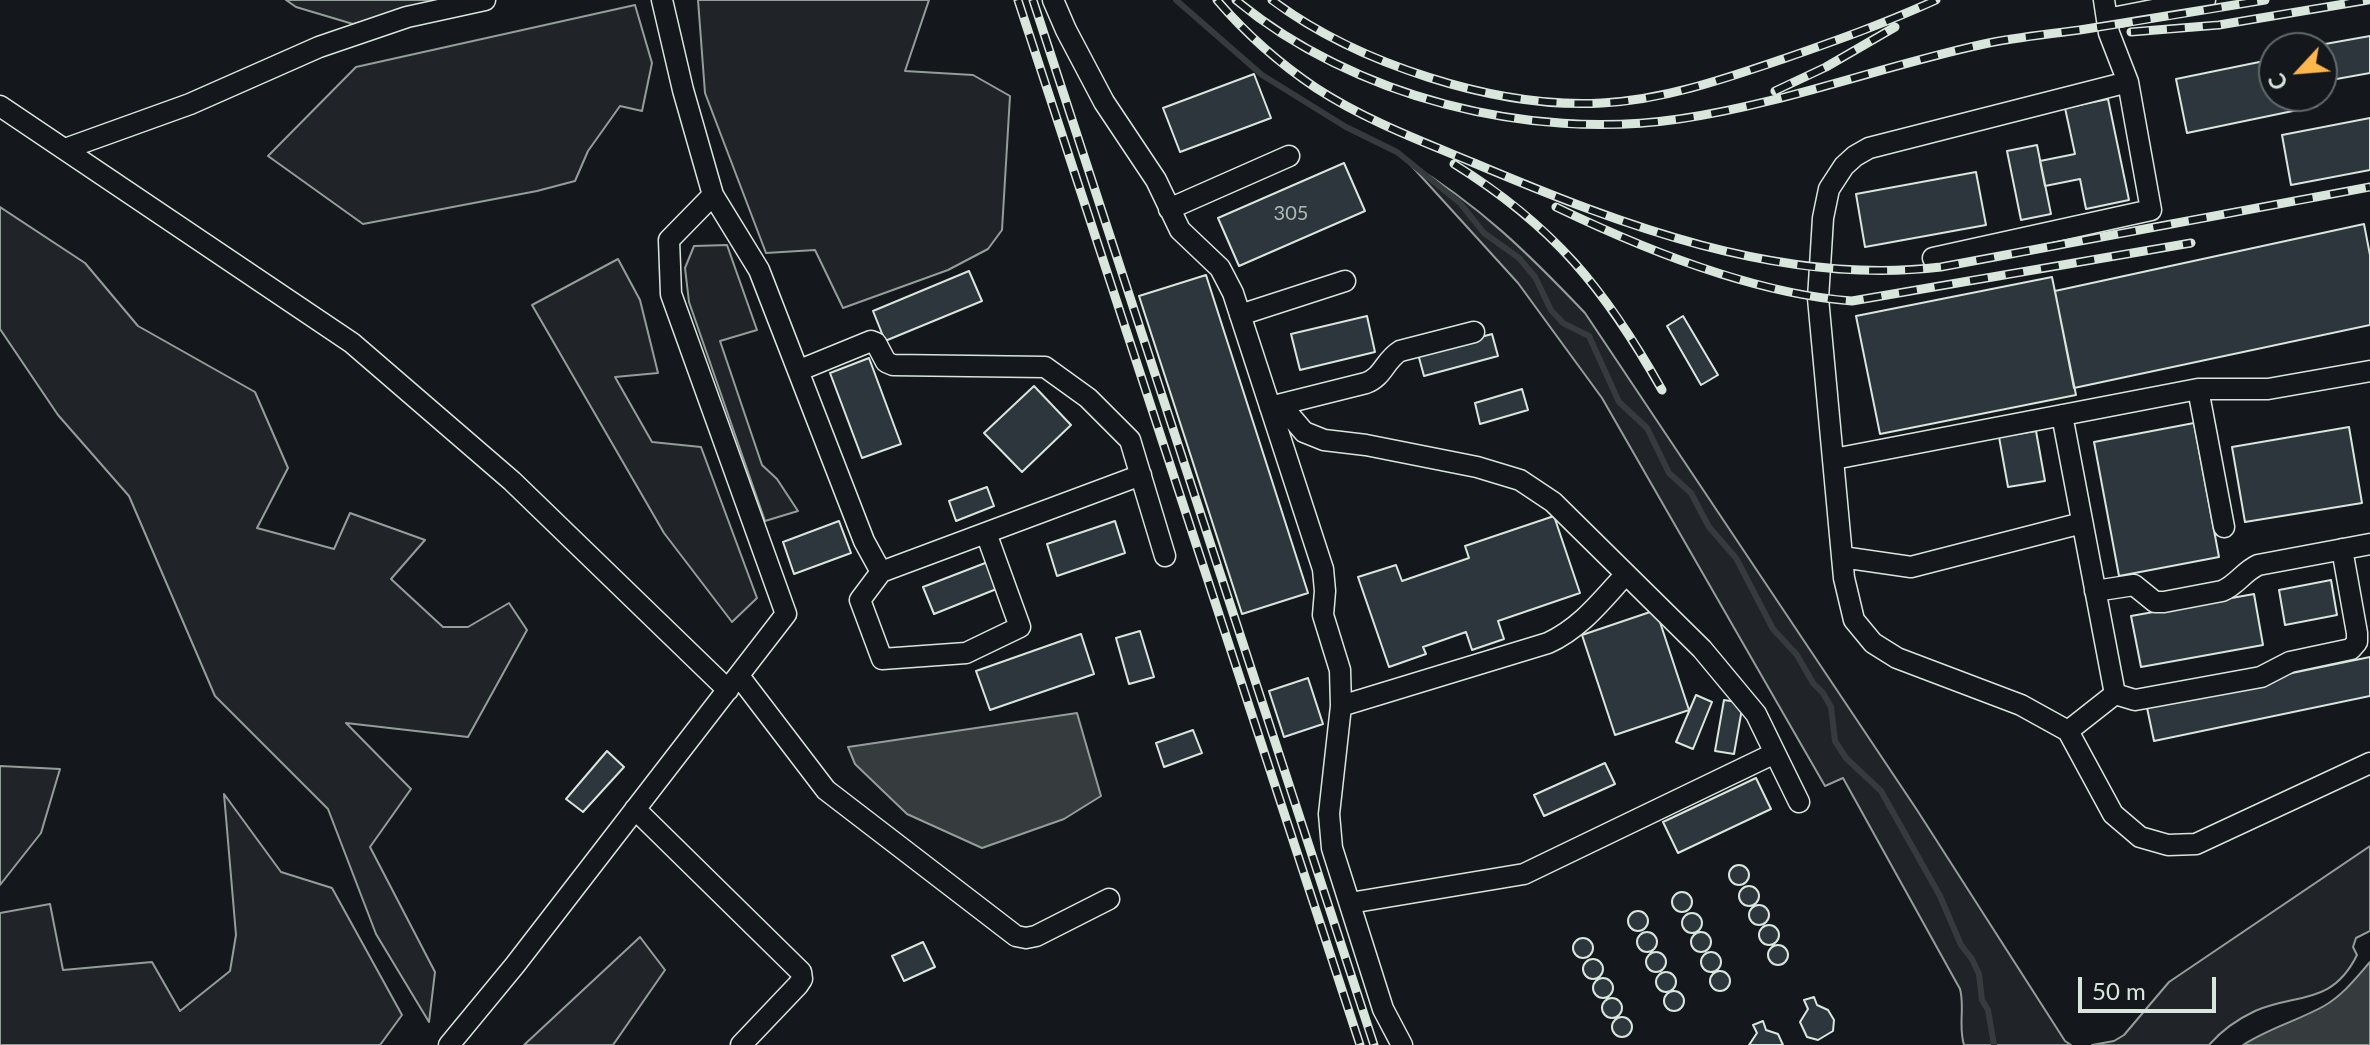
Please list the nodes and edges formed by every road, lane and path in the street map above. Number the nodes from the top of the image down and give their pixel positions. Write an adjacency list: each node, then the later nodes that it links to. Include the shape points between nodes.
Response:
1 (485, 0): 8 (street, via 407,17 319,47 190,104)
2 (662, 0): 10 (street)
3 (1053, 0): 11 (street, via 1104,102)
4 (2205, 0): 5 (street)
5 (2105, 9): 6 (street)
6 (2128, 82): 12 (street, via 2151,210); 21 (street, via 1869,148 1836,177 1825,202 1818,298)
7 (0, 106): 8 (street)
8 (65, 149): 33 (street, via 352,343)
9 (1289, 156): 11 (street)
10 (713, 195): 16 (street, via 759,270); 33 (street, via 669,240 671,294 786,614)
11 (1169, 209): 14 (street, via 1180,230 1228,279)
12 (1933, 258)
13 (1345, 281): 14 (street)
14 (1240, 315): 19 (street)
15 (1474, 332): 19 (street, via 1400,351 1380,376 1366,383)
16 (800, 370): 22 (street, via 871,341 893,365 1045,367 1088,398 1130,440); 30 (street, via 864,541)
17 (2370, 371): 18 (street, via 2268,389)
18 (2198, 389): 20 (street); 24 (street)
19 (1276, 406): 31 (street, via 1304,432 1324,440 1477,467 1520,480 1553,502); 35 (street, via 1323,569 1323,615 1340,670)
20 (2062, 415): 21 (street); 23 (street)
21 (1834, 459): 29 (street)
22 (1141, 475): 25 (street); 28 (street)
23 (2082, 523): 29 (street, via 1911,567); 32 (street)
24 (2224, 527)
25 (986, 533): 30 (street); 30 (street, via 1020,627 966,653 882,659 860,600)
26 (2370, 544): 27 (street)
27 (2342, 549): 32 (street, via 2258,565 2231,588 2164,602 2155,602 2134,585); 34 (street, via 2357,633 2351,649 2229,683 2135,700)
28 (1165, 556)
29 (1842, 557): 36 (street, via 1854,620 1873,643 1897,658 2021,705)
30 (881, 572)
31 (1626, 574): 35 (street, via 1579,624 1557,639); 37 (street, via 1702,649 1756,714)
32 (2095, 591): 34 (street)
33 (733, 683): 40 (street); 41 (street, via 826,790 1016,936 1036,936)
34 (2115, 694): 36 (street)
35 (1341, 706): 42 (street, via 1329,814 1332,848)
36 (2068, 731): 38 (street, via 2113,814 2140,837 2168,845 2196,844)
37 (1775, 753): 39 (street); 42 (street, via 1524,874)
38 (2370, 763)
39 (1799, 802)
40 (635, 809): 43 (street); 44 (street, via 801,972 798,985)
41 (1109, 899)
42 (1350, 903): 45 (street, via 1383,1009)
43 (449, 1045)
44 (741, 1045)
45 (1402, 1045)

